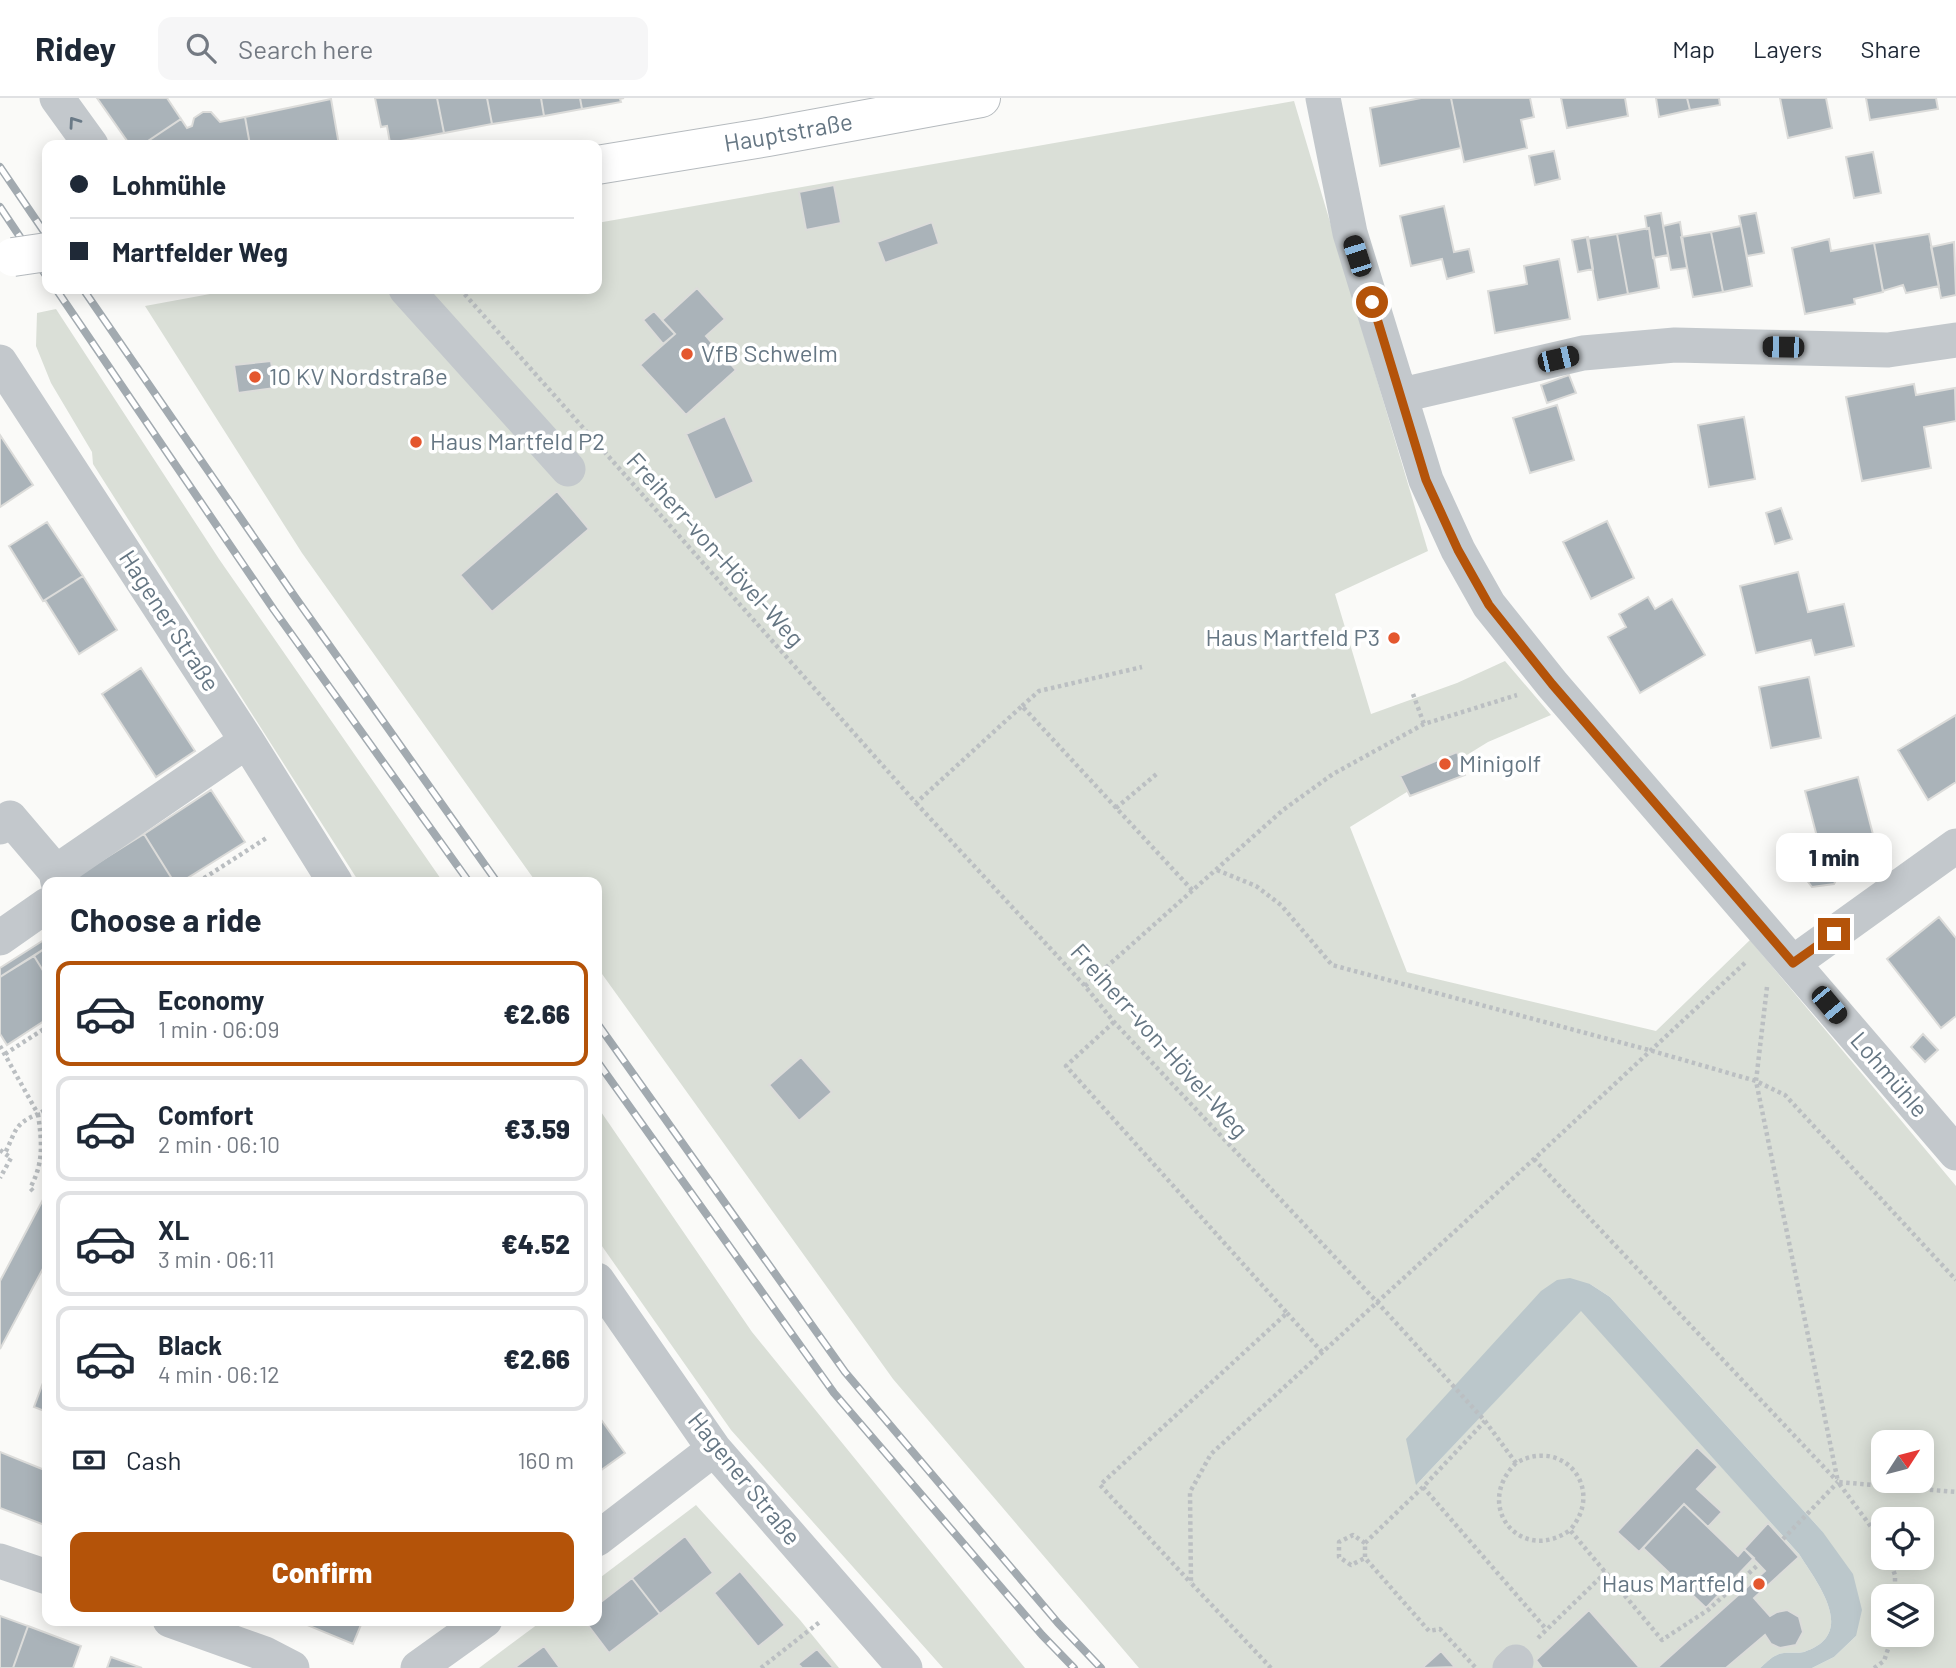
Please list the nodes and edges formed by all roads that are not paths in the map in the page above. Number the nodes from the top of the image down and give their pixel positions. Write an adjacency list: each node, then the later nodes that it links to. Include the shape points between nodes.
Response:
1 (57, 98): 5 (street, one-way to 1)
2 (981, 98): 4 (main road, Hauptstraße)
3 (1323, 98): 10 (street, Lohmühle, via 1350,233)
4 (929, 103): 6 (main road, Hauptstraße)
5 (87, 140)
6 (602, 163)
7 (410, 294): 11 (street)
8 (1956, 340): 10 (street, via 1888,350 1675,345 1584,353)
9 (0, 362): 12 (street, Hagener Straße)
10 (1402, 395): 19 (street, Lohmühle, via 1426,480 1489,605)
11 (568, 469)
12 (247, 741): 15 (street); 16 (street, Hagener Straße)
13 (0, 827): 15 (street, via 10,818)
14 (1956, 846): 19 (street)
15 (57, 877)
16 (332, 877)
17 (42, 909): 18 (street)
18 (0, 938)
19 (1782, 950): 20 (street, Lohmühle)
20 (1956, 1153)
21 (602, 1287): 22 (street, Hagener Straße)
22 (714, 1449): 23 (street); 30 (street, Hagener Straße)
23 (602, 1535)
24 (0, 1561): 25 (street)
25 (42, 1575)
26 (187, 1626): 28 (street)
27 (477, 1626): 29 (street)
28 (292, 1668)
29 (418, 1668)
30 (905, 1668)

